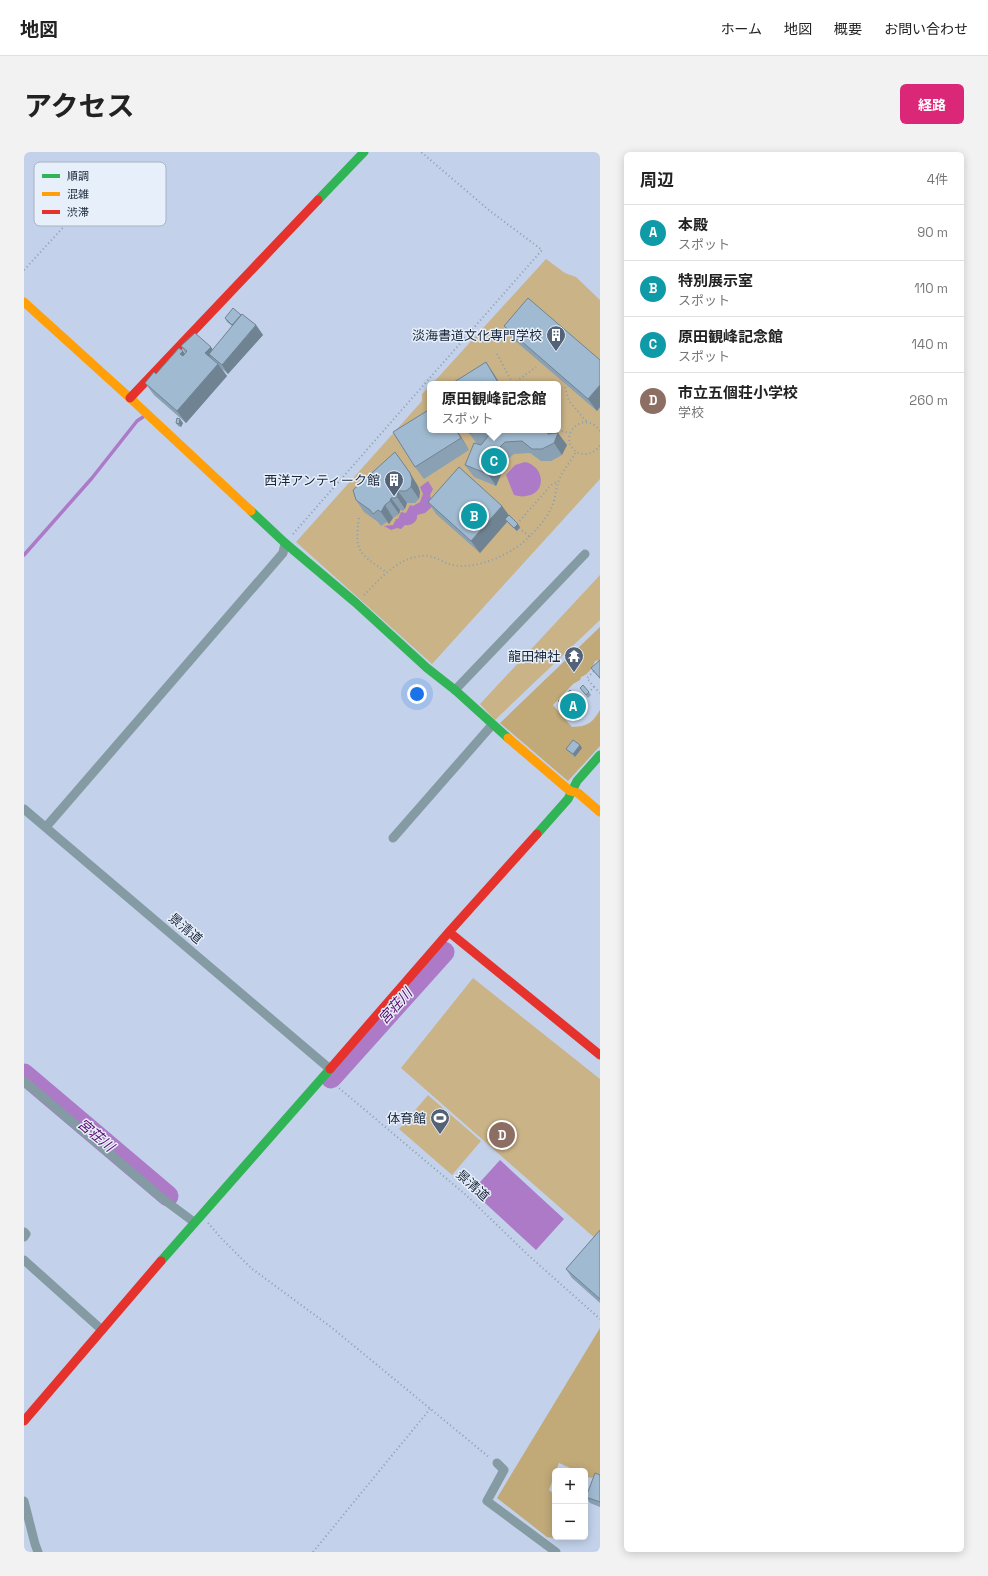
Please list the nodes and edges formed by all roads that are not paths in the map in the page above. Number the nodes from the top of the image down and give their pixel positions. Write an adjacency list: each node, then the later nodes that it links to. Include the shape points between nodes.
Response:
1 (364, 152): 3 (street)
2 (24, 302): 3 (street)
3 (130, 398): 4 (street)
4 (285, 543): 6 (street); 12 (street, via 283,553)
5 (585, 554): 6 (street)
6 (455, 690): 7 (street)
7 (492, 725): 9 (street); 13 (street)
8 (600, 755): 9 (street)
9 (570, 791): 11 (street, via 578,793); 14 (street, via 568,799)
10 (24, 809): 12 (street, 景清道)
11 (600, 812)
12 (46, 826): 16 (street, 景清道)
13 (393, 838)
14 (449, 932): 15 (street); 16 (street)
15 (600, 1055)
16 (330, 1069): 18 (street)
17 (24, 1081): 18 (street)
18 (194, 1222): 22 (street)
19 (24, 1232): 20 (street)
20 (24, 1237)
21 (24, 1260): 22 (street)
22 (102, 1330): 23 (street)
23 (24, 1421)
24 (497, 1463): 27 (street, via 504,1470 487,1502)
25 (24, 1502): 26 (street)
26 (38, 1552)
27 (556, 1552)

